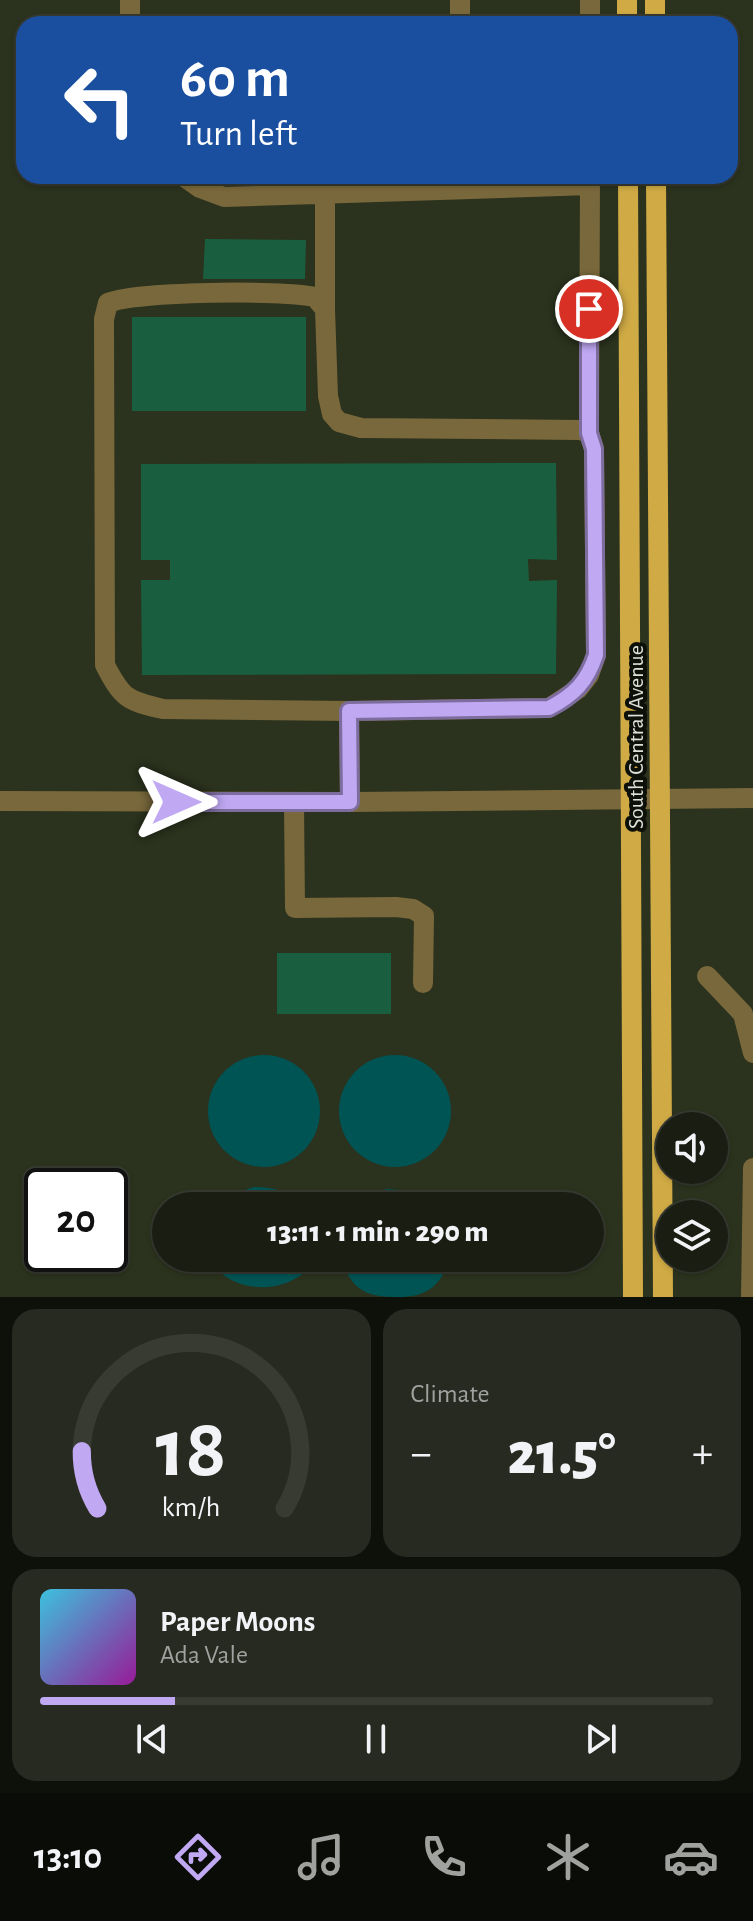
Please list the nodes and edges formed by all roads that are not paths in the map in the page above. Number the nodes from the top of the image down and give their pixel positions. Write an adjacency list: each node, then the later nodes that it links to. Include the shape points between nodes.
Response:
1 (194, 184): 6 (lane, via 224,197)
2 (450, 184): 6 (lane)
3 (590, 184): 8 (lane)
4 (628, 184): 18 (main road, South Central Avenue)
5 (656, 184): 19 (main road, South Central Avenue)
6 (325, 194): 7 (lane)
7 (325, 309): 8 (lane, via 328,396 339,422 361,428); 9 (lane, via 315,297 301,294 134,296 108,303 105,665 122,693 135,703 163,709)
8 (589, 433): 9 (lane, via 594,449 596,655 578,689 549,708)
9 (349, 711): 13 (lane)
10 (753, 798): 13 (lane)
11 (0, 801): 12 (lane)
12 (294, 802): 13 (lane); 15 (lane, via 295,908 413,909 424,916)
13 (350, 802)
14 (707, 976): 16 (lane, via 743,1014)
15 (423, 983)
16 (753, 1053)
17 (753, 1168): 20 (lane)
18 (633, 1297)
19 (663, 1297)
20 (751, 1297)

